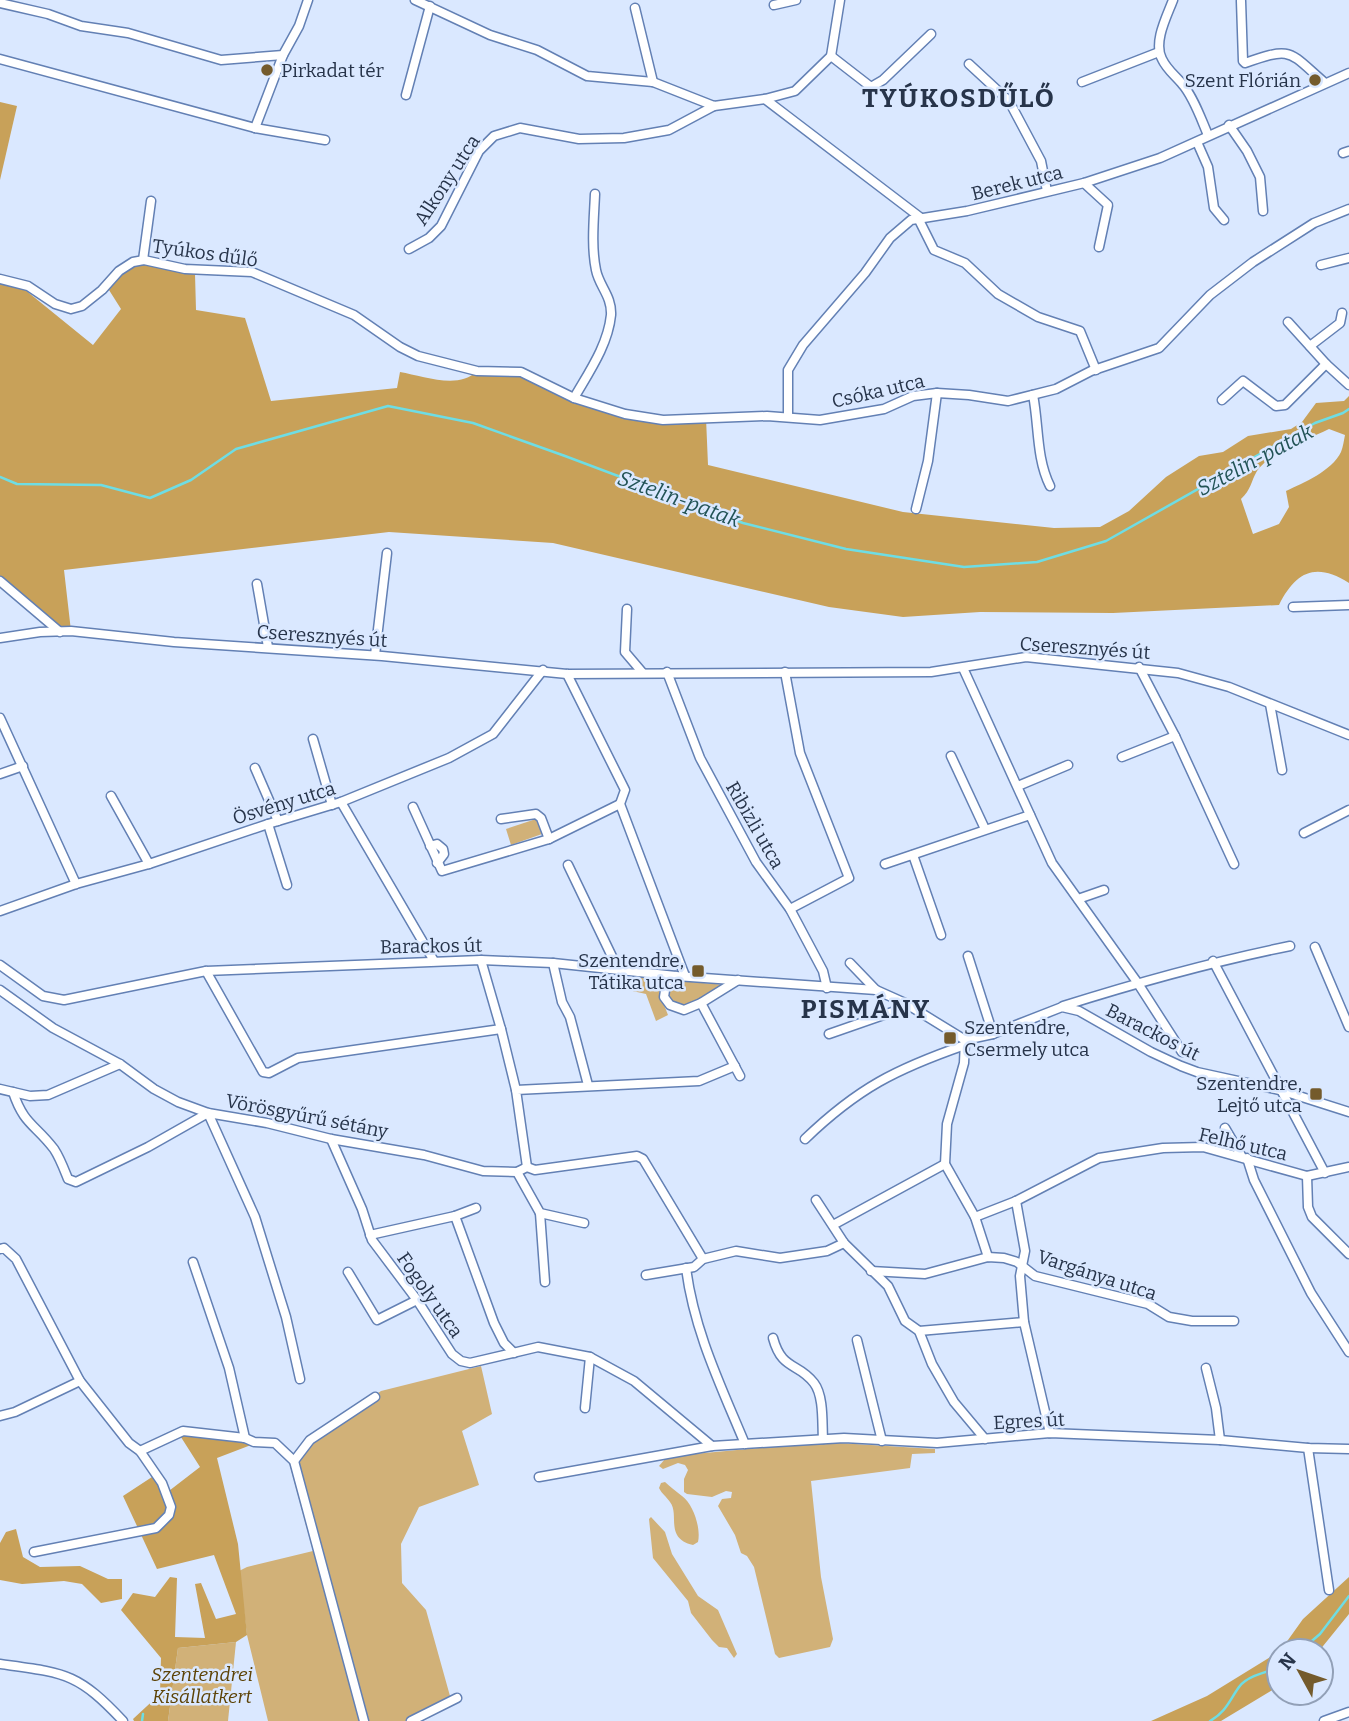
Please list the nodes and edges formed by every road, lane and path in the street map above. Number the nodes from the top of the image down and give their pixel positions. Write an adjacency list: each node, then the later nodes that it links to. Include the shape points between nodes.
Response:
1 (308, 0): 13 (street)
2 (415, 0): 9 (street)
3 (796, 0): 8 (street)
4 (840, 0): 14 (street)
5 (1173, 0): 12 (street)
6 (1241, 1): 20 (street, via 1243,61 1288,53)
7 (0, 3): 13 (street, via 221,60)
8 (774, 5)
9 (430, 6): 18 (street, via 587,76); 21 (street)
10 (635, 8): 18 (street)
11 (931, 34): 14 (street, via 871,87)
12 (1159, 52): 19 (street); 26 (street, via 1184,86)
13 (283, 55): 25 (street)
14 (831, 56): 22 (street, via 795,91)
15 (0, 59): 25 (street)
16 (969, 64): 30 (street, via 1009,101 1041,161)
17 (1349, 72): 20 (street, Berek utca)
18 (653, 82): 23 (street)
19 (1082, 82)
20 (1325, 83): 24 (street, Berek utca)
21 (406, 95)
22 (765, 99): 23 (street); 35 (street)
23 (714, 106): 38 (street, Alkony utca, via 669,130 624,138 579,139 520,128 494,136 479,151 441,226)
24 (1229, 125): 26 (street, Berek utca); 34 (street, via 1260,177)
25 (255, 128): 27 (street)
26 (1208, 135): 28 (street, Berek utca)
27 (325, 140)
28 (1197, 142): 29 (street, Berek utca); 36 (street, via 1208,167 1214,208)
29 (1084, 183): 30 (street, Berek utca); 37 (street, via 1108,205)
30 (1047, 191): 35 (street, Berek utca)
31 (595, 194): 52 (street, via 595,267 611,314 595,363)
32 (151, 201): 40 (street)
33 (1349, 209): 48 (street, Csóka utca, via 1314,223 1253,262 1210,295 1159,348)
34 (1263, 211)
35 (920, 218): 48 (street, via 934,250 965,264 998,294 1038,317 1080,331); 54 (street, Berek utca, via 890,238 803,345 788,370)
36 (1224, 220)
37 (1099, 247)
38 (410, 249)
39 (1349, 258): 41 (street)
40 (143, 260): 42 (street, Tyúkos dűlő, via 119,271 82,306 71,309 27,286); 43 (street, Tyúkos dűlő, via 185,269 253,272)
41 (1321, 265)
42 (0, 279)
43 (300, 294): 52 (street, Csóka utca, via 354,315 418,356 477,371 521,372)
44 (1342, 313): 46 (street, via 1340,323)
45 (1288, 322): 46 (street)
46 (1310, 346): 47 (street)
47 (1326, 364): 49 (street); 53 (street, via 1286,405 1276,406 1243,382)
48 (1096, 370): 51 (street, Csóka utca)
49 (1349, 385)
50 (937, 393): 51 (street, Csóka utca, via 1007,401); 54 (street, Csóka utca, via 913,396 884,410 820,420); 56 (street)
51 (1033, 395): 55 (street, via 1041,468)
52 (574, 398): 54 (street, Csóka utca, via 663,421)
53 (1222, 400)
54 (788, 417)
55 (1051, 486)
56 (916, 509)
57 (387, 553): 66 (street)
58 (0, 581): 63 (street)
59 (257, 584): 65 (street)
60 (1349, 605): 61 (street)
61 (1293, 607)
62 (627, 609): 70 (street, via 625,652)
63 (60, 632): 64 (street, Cseresznyés út); 65 (street, Cseresznyés út)
64 (0, 638)
65 (268, 647): 66 (street, Cseresznyés út)
66 (375, 655): 69 (street, Cseresznyés út)
67 (1139, 667): 68 (street, Cseresznyés út, via 1026,657); 74 (street, Cseresznyés út, via 1229,687); 77 (street)
68 (963, 668): 72 (street, Cseresznyés út, via 931,673); 86 (street)
69 (543, 670): 73 (street, Cseresznyés út); 88 (street, Ösvény utca, via 493,734 449,758)
70 (642, 672): 71 (street, Cseresznyés út); 73 (street, Cseresznyés út)
71 (667, 672): 72 (street, Cseresznyés út); 108 (street, Ribizli utca, via 723,804)
72 (785, 672): 108 (street, via 800,753 849,878)
73 (567, 674): 89 (street, via 622,781 625,790)
74 (1270, 704): 76 (street, Cseresznyés út); 84 (street)
75 (0, 718): 82 (street)
76 (1349, 735)
77 (1175, 736): 80 (street); 102 (street)
78 (313, 740): 88 (street)
79 (951, 756): 96 (street)
80 (1122, 757)
81 (1068, 765): 86 (street)
82 (23, 766): 85 (street); 104 (street)
83 (255, 768): 94 (street)
84 (1282, 770)
85 (0, 774)
86 (1018, 786): 92 (street)
87 (111, 796): 100 (street)
88 (336, 804): 94 (street, Ösvény utca); 115 (street)
89 (620, 804): 98 (street); 122 (street)
90 (413, 807): 98 (street, via 440,870)
91 (1349, 810): 97 (street)
92 (1030, 815): 96 (street); 107 (street, via 1052,863)
93 (501, 819): 98 (street, via 536,814)
94 (278, 821): 95 (street, Ösvény utca)
95 (268, 824): 100 (street, Ösvény utca); 105 (street)
96 (985, 829): 99 (street)
97 (1304, 833)
98 (548, 839)
99 (913, 855): 101 (street); 110 (street)
100 (149, 864): 104 (street, Ösvény utca)
101 (886, 864)
102 (1234, 864)
103 (568, 865): 120 (street)
104 (76, 884): 109 (street, Ösvény utca)
105 (287, 885)
106 (1104, 890): 107 (street)
107 (1078, 899): 124 (street)
108 (790, 909): 125 (street, Ribizli utca, via 823,971)
109 (0, 911)
110 (941, 935)
111 (1290, 946): 116 (street)
112 (1315, 947): 131 (street)
113 (968, 956): 134 (street)
114 (481, 960): 115 (street, Barackos út); 117 (street, Barackos út); 132 (street)
115 (434, 961): 121 (street, Barackos út)
116 (1213, 961): 124 (street); 143 (street)
117 (553, 963): 120 (street, Barackos út); 140 (street)
118 (850, 963): 127 (street, Barackos út)
119 (0, 965): 121 (street, Barackos út, via 43,996 64,1000)
120 (618, 969): 122 (street, Barackos út)
121 (206, 971): 132 (street, via 263,1072 298,1058)
122 (681, 976): 123 (street, Barackos út); 128 (street, via 666,984 667,1002 684,1010)
123 (738, 980): 125 (street, Barackos út); 128 (street)
124 (1137, 982): 130 (street); 136 (street)
125 (827, 988): 127 (street, Barackos út)
126 (0, 990): 137 (street, Vörösgyűrű sétány, via 53,1028)
127 (876, 990): 129 (street, Barackos út)
128 (701, 1003): 138 (street)
129 (905, 1003): 133 (street, via 898,1010); 135 (street, Barackos út)
130 (1062, 1007): 134 (street); 143 (street, Barackos út, via 1079,1011 1181,1066)
131 (1349, 1027)
132 (501, 1029): 142 (street)
133 (829, 1034)
134 (993, 1034): 135 (street)
135 (965, 1042): 149 (street, via 899,1069 862,1091); 151 (street, via 962,1072 947,1124)
136 (1182, 1052)
137 (120, 1064): 144 (street, via 48,1095); 145 (street, Vörösgyűrű sétány, via 154,1089)
138 (735, 1066): 139 (street); 140 (street, via 699,1081)
139 (740, 1076)
140 (588, 1084): 142 (street)
141 (0, 1089): 144 (street)
142 (516, 1090): 152 (street)
143 (1280, 1090): 146 (street, Barackos út); 155 (street)
144 (13, 1092): 145 (street, via 28,1124 55,1151 68,1179 76,1182)
145 (208, 1112): 148 (street, Vörösgyűrű sétány); 188 (street, via 255,1217)
146 (1349, 1112)
147 (1225, 1128): 150 (street)
148 (331, 1139): 154 (street, Vörösgyűrű sétány, via 424,1155 483,1171); 165 (street, Fogoly utca)
149 (805, 1139)
150 (1244, 1158): 156 (street, Felhő utca); 158 (street, Felhő utca, via 1183,1146 1099,1158); 184 (street, via 1311,1293)
151 (944, 1164): 162 (street); 164 (street)
152 (527, 1167): 154 (street, Vörösgyűrű sétány); 170 (street, Vörösgyűrű sétány, via 535,1170 637,1156 643,1159)
153 (1349, 1167): 155 (street, Felhő utca)
154 (517, 1172): 160 (street)
155 (1325, 1173): 156 (street, Felhő utca)
156 (1307, 1176): 168 (street, via 1312,1217)
157 (816, 1200): 164 (street)
158 (1016, 1201): 162 (street, Felhő utca); 172 (street, via 1025,1251)
159 (476, 1208): 161 (street)
160 (540, 1213): 163 (street); 177 (street)
161 (455, 1216): 165 (street); 185 (street, via 494,1323 503,1343)
162 (975, 1217): 169 (street)
163 (584, 1223)
164 (833, 1226): 166 (street)
165 (370, 1235): 178 (street, Fogoly utca)
166 (844, 1243): 170 (street, via 827,1251 780,1258 744,1251); 174 (street)
167 (0, 1249): 189 (street, via 16,1259)
168 (1349, 1254)
169 (988, 1257): 172 (street, Vargánya utca); 174 (street, Vargánya utca, via 925,1274)
170 (703, 1259): 173 (street)
171 (193, 1262): 194 (street, via 229,1368)
172 (1023, 1265): 179 (street, Vargánya utca, via 1044,1279 1148,1304 1169,1317); 180 (street)
173 (686, 1268): 176 (street); 199 (street, via 703,1341)
174 (871, 1270): 181 (street, via 888,1286 905,1321)
175 (348, 1272): 178 (street, via 377,1320)
176 (646, 1275)
177 (545, 1282)
178 (417, 1300): 185 (street, Fogoly utca, via 461,1361)
179 (1234, 1321)
180 (1024, 1322): 181 (street); 193 (street)
181 (919, 1331): 196 (street, via 954,1402)
182 (773, 1338): 195 (street, via 782,1359 816,1386)
183 (857, 1340): 198 (street)
184 (1349, 1352)
185 (514, 1353): 186 (street, Fogoly utca, via 538,1347)
186 (590, 1357): 191 (street); 200 (street, Fogoly utca, via 634,1381)
187 (1206, 1368): 197 (street)
188 (300, 1379)
189 (80, 1381): 192 (street); 203 (street)
190 (375, 1397): 204 (street, via 310,1440)
191 (585, 1408)
192 (0, 1416)
193 (1050, 1433): 196 (street, Egres út); 197 (street, Egres út)
194 (245, 1438): 203 (street, via 183,1431); 204 (street, via 275,1443)
195 (823, 1439): 198 (street, Egres út); 199 (street, Egres út)
196 (985, 1439): 198 (street, Egres út)
197 (1220, 1440): 201 (street, Egres út)
198 (882, 1441)
199 (744, 1444): 200 (street, Egres út)
200 (712, 1446): 205 (street, Egres út)
201 (1308, 1448): 202 (street, Egres út); 207 (street)
202 (1349, 1449)
203 (140, 1451): 206 (street, via 162,1483 171,1507 156,1528)
204 (294, 1461): 212 (street)
205 (539, 1477)
206 (34, 1552)
207 (1329, 1590)
208 (0, 1664): 211 (street, via 69,1676 97,1694)
209 (457, 1698): 213 (street)
210 (1349, 1712): 214 (street)
211 (123, 1721)
212 (364, 1721)
213 (411, 1721)
214 (1324, 1721)

